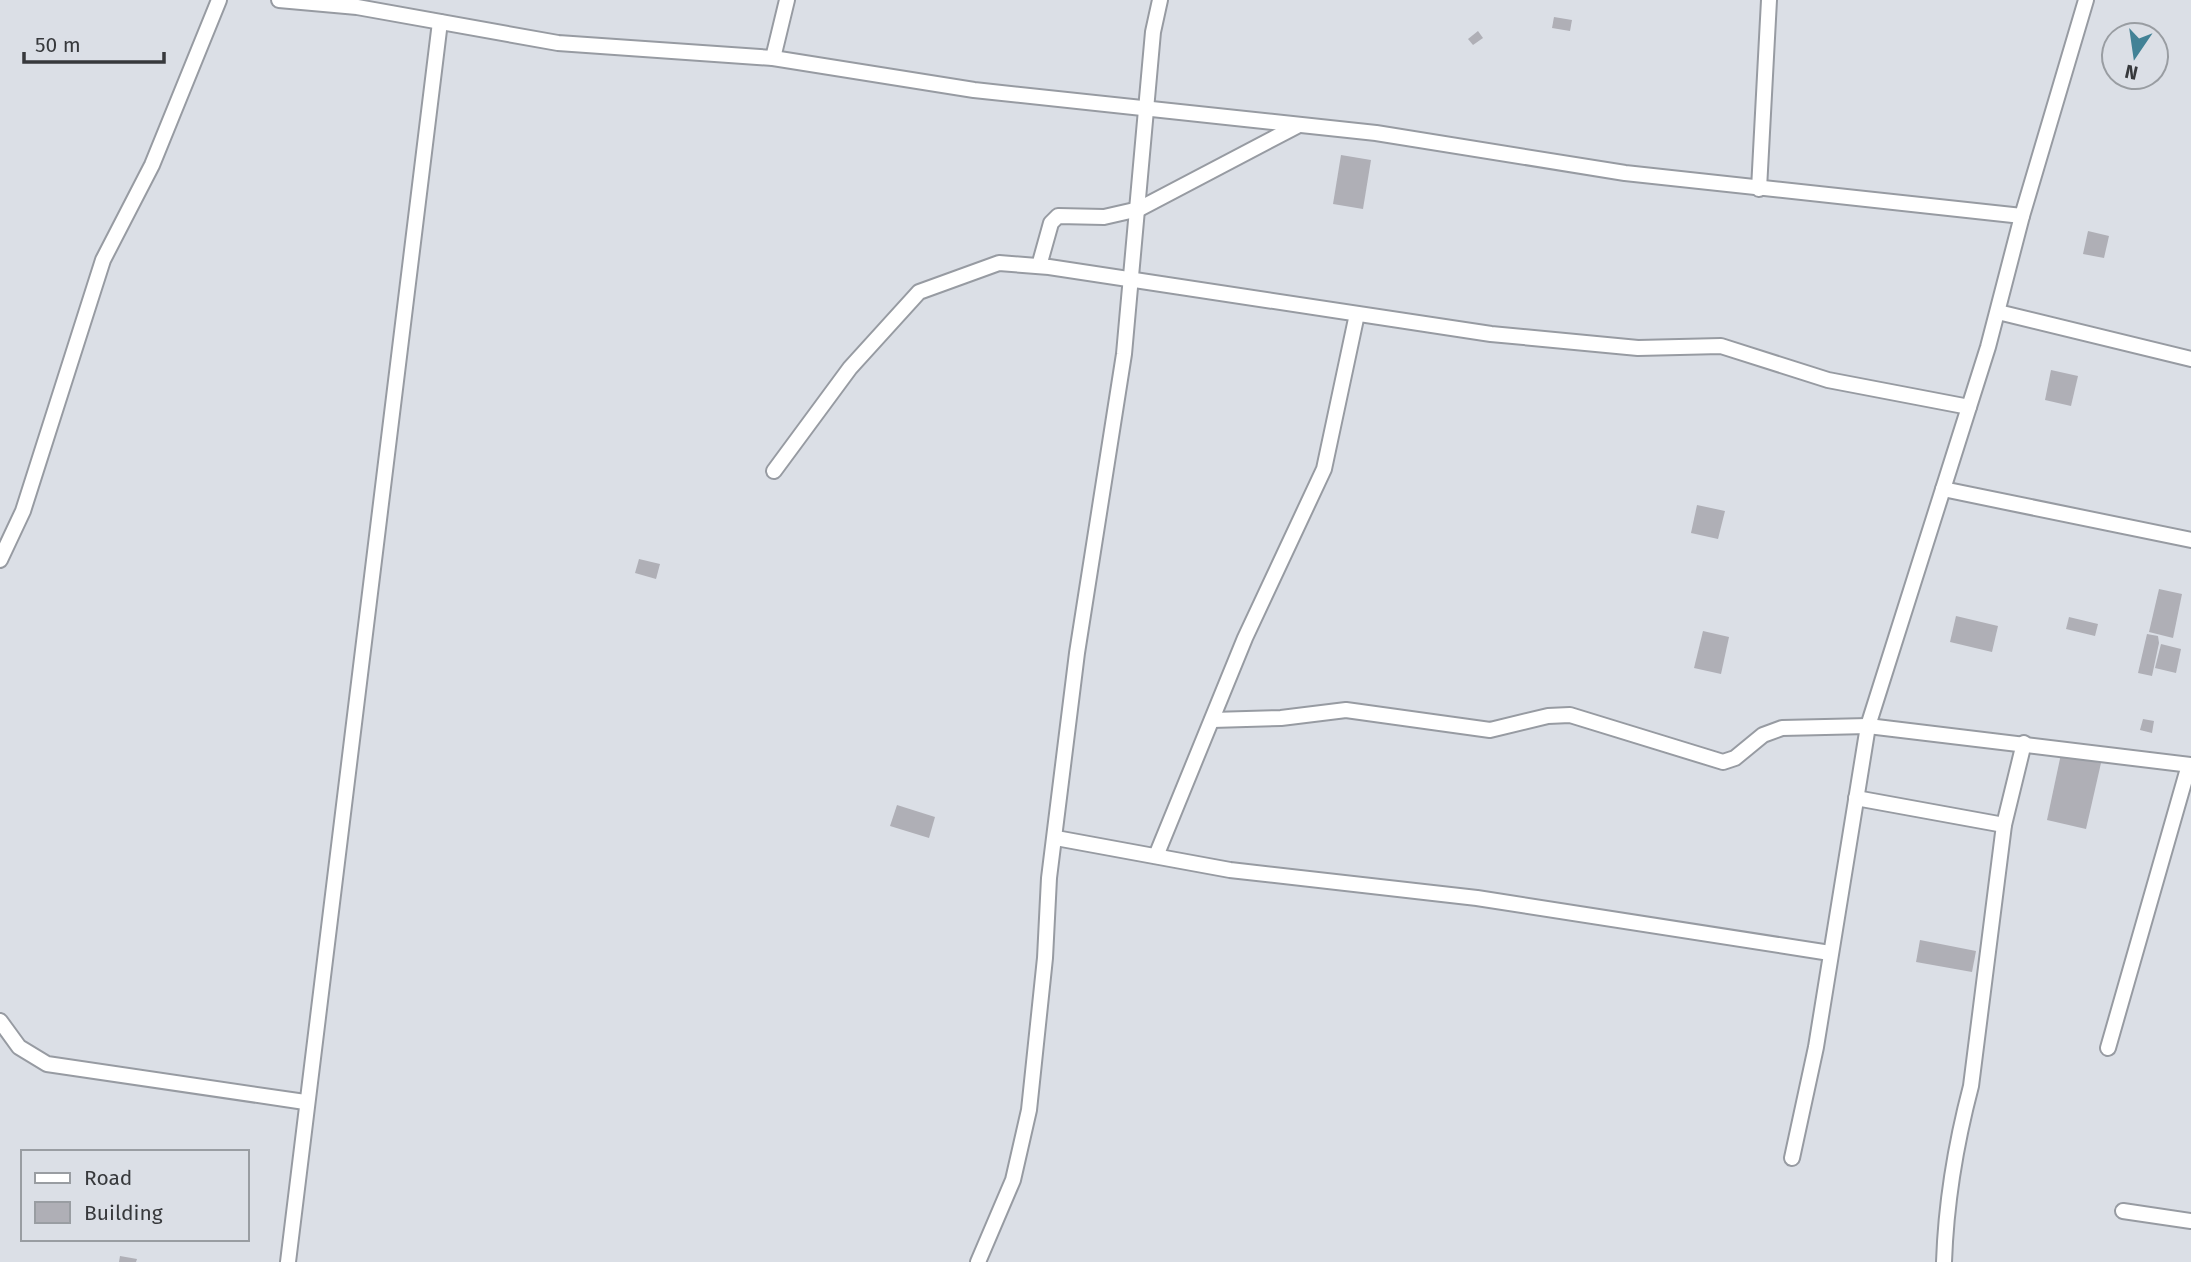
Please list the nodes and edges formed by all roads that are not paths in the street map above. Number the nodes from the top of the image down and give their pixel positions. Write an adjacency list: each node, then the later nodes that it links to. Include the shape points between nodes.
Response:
1 (219, 0): 23 (street, via 152,164 103,260 23,511)
2 (279, 0): 7 (street, via 357,7)
3 (787, 0): 8 (street)
4 (1160, 0): 9 (street)
5 (1769, 0): 11 (street)
6 (2086, 0): 13 (street)
7 (440, 22): 8 (street, via 558,43); 35 (street)
8 (773, 58): 9 (street, via 974,90)
9 (1147, 110): 10 (street); 12 (street)
10 (1298, 125): 11 (street); 12 (street)
11 (1759, 189): 13 (street)
12 (1139, 209): 14 (street, via 1104,217 1058,216 1051,223); 15 (street)
13 (2022, 216): 16 (street)
14 (1039, 266): 15 (street); 20 (street, via 999,263 919,292 850,368)
15 (1132, 282): 17 (street); 30 (street, via 1077,653)
16 (1998, 312): 18 (street); 19 (street)
17 (1357, 313): 19 (street, via 1491,334 1638,348 1721,346 1828,380); 24 (street, via 1324,469)
18 (2191, 359)
19 (1969, 407): 21 (street)
20 (774, 471)
21 (1943, 489): 22 (street); 25 (street)
22 (2191, 540)
23 (0, 560)
24 (1212, 720): 25 (street, via 1346,710 1490,730 1570,715 1723,762 1763,735 1782,729); 31 (street)
25 (1868, 726): 26 (street); 28 (street)
26 (2024, 743): 27 (street); 29 (street)
27 (2190, 765): 34 (street)
28 (1856, 798): 29 (street); 32 (street)
29 (2004, 825): 41 (street)
30 (1056, 838): 31 (street); 40 (street, via 1029,1110 1013,1180)
31 (1156, 856): 32 (street, via 1230,870 1477,898)
32 (1830, 953): 36 (street, via 1816,1047)
33 (0, 1021): 35 (street, via 19,1047 47,1064)
34 (2108, 1048)
35 (305, 1102): 39 (street)
36 (1791, 1158)
37 (2123, 1211): 38 (street)
38 (2191, 1221)
39 (288, 1262)
40 (978, 1262)
41 (1944, 1262)

